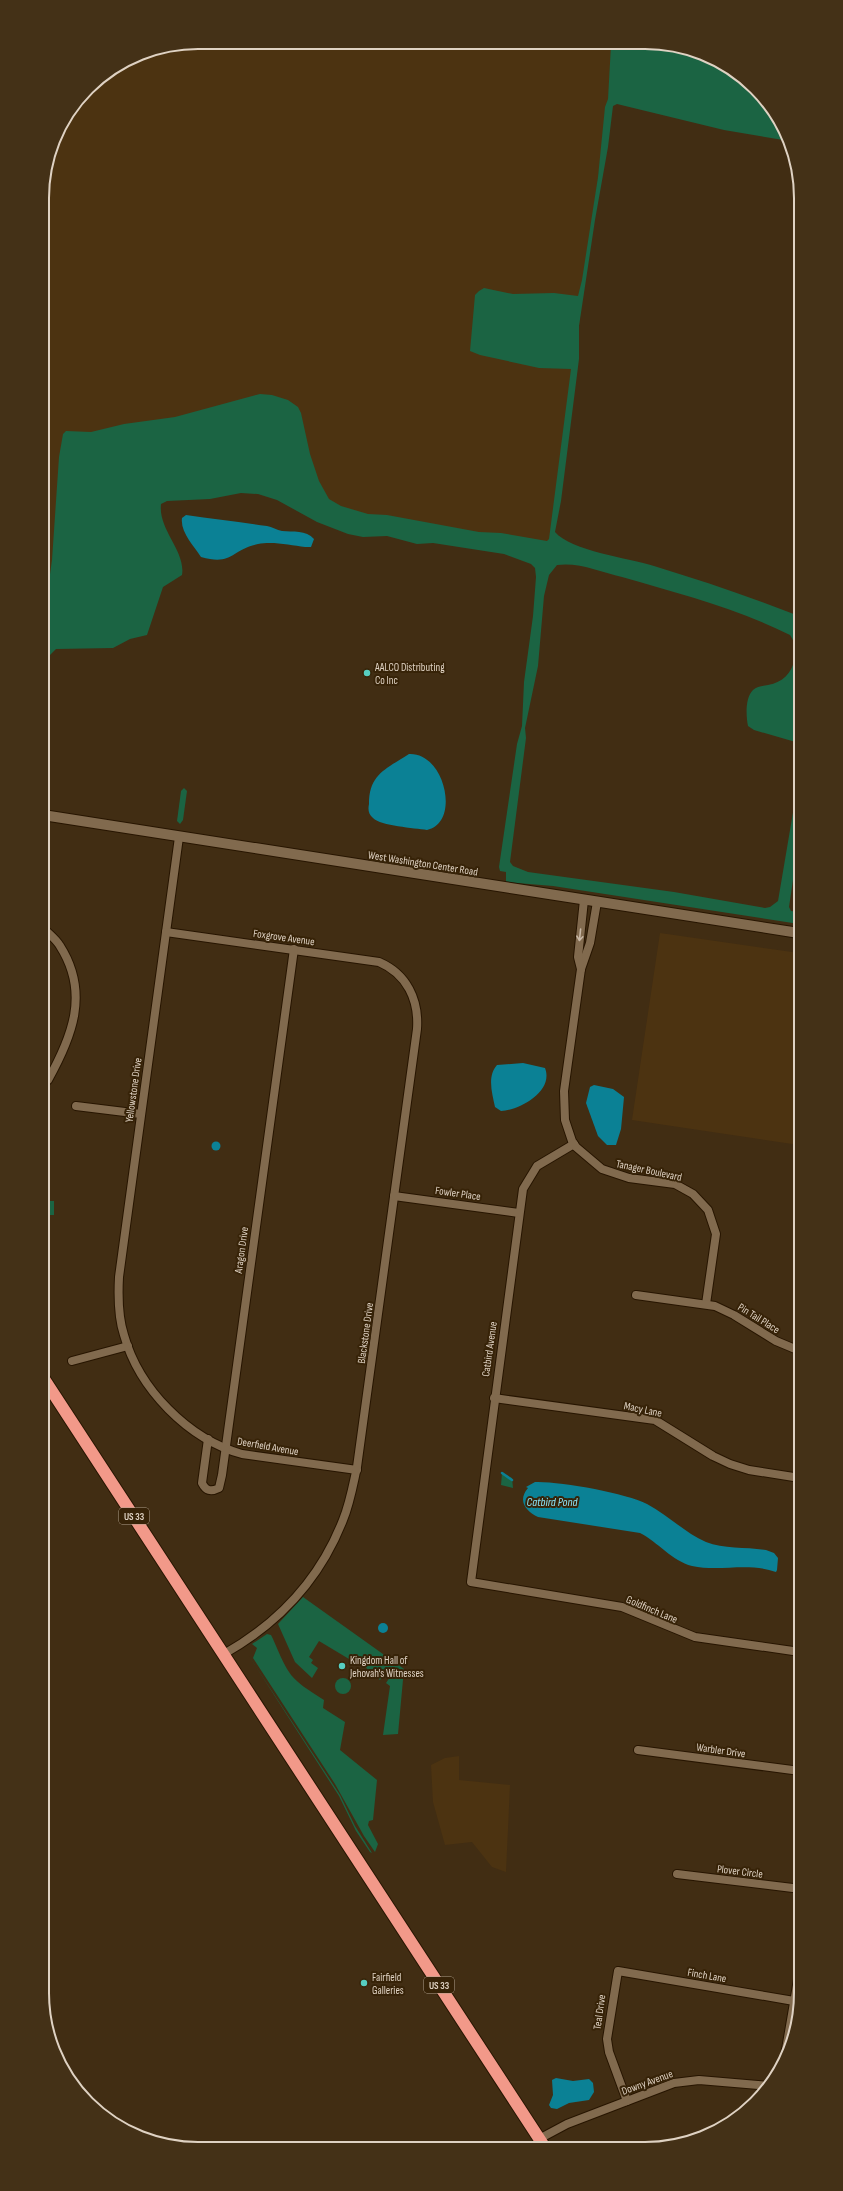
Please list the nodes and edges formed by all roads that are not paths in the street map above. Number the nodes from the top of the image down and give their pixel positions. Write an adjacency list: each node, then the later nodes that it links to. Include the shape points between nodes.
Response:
1 (49, 816): 2 (main road, West Washington Center Road)
2 (179, 837): 3 (main road, West Washington Center Road); 5 (street, Yellowstone Drive)
3 (584, 900): 4 (main road, West Washington Center Road); 9 (street, Tanager Boulevard, one-way to 9, via 578,957)
4 (597, 902): 6 (main road, West Washington Center Road); 9 (street, Tanager Boulevard, via 590,942)
5 (166, 932): 8 (street, Foxgrove Avenue); 13 (street, Yellowstone Drive)
6 (794, 932)
7 (49, 934): 11 (street, via 60,946 70,969 75,992 72,1029 67,1045)
8 (294, 949): 10 (street, Foxgrove Avenue, via 379,962); 25 (street, Aragon Drive)
9 (581, 969): 14 (street, Tanager Boulevard, via 563,1101 565,1120)
10 (396, 972): 15 (street, Blackstone Drive, via 414,998 418,1017)
11 (49, 1078)
12 (76, 1106): 13 (street)
13 (141, 1114): 19 (street, Yellowstone Drive, via 118,1291 121,1324)
14 (574, 1144): 16 (street, Catbird Avenue, via 546,1159 532,1172 523,1189); 18 (street, Tanager Boulevard, via 602,1169 629,1178 675,1184 700,1200 712,1217 716,1234)
15 (394, 1196): 16 (street, Fowler Place); 26 (street, Blackstone Drive)
16 (519, 1213): 23 (street, Catbird Avenue)
17 (636, 1294): 18 (street)
18 (706, 1304): 20 (street, Pin Tail Place, via 725,1310 776,1341)
19 (128, 1346): 21 (street); 24 (street, Deerfield Avenue, via 152,1392 179,1419)
20 (794, 1348)
21 (72, 1362)
22 (49, 1387): 30 (highway, US 33)
23 (494, 1398): 27 (street, Macy Lane, via 656,1420 730,1464 749,1470); 28 (street, Catbird Avenue)
24 (208, 1439): 25 (street, Deerfield Avenue); 25 (street, Aragon Drive, via 202,1479 207,1490 215,1490 221,1484)
25 (226, 1448): 26 (street, Deerfield Avenue, via 258,1457)
26 (357, 1470): 30 (street, Blackstone Drive, via 343,1520 318,1570 281,1614 258,1634)
27 (794, 1477)
28 (471, 1582): 29 (street, Goldfinch Lane, via 622,1607 695,1637)
29 (794, 1651)
30 (224, 1654): 40 (highway, US 33)
31 (638, 1750): 32 (street, Warbler Drive)
32 (794, 1770)
33 (677, 1874): 34 (street, Plover Circle)
34 (794, 1888)
35 (616, 1972): 36 (street, Finch Lane); 39 (street, Teal Drive, via 607,2039 609,2052)
36 (794, 2001): 37 (street)
37 (789, 2033)
38 (762, 2086): 39 (street, Downy Avenue, via 684,2081)
39 (627, 2101): 40 (street, Downy Avenue, via 567,2124)
40 (542, 2142)

